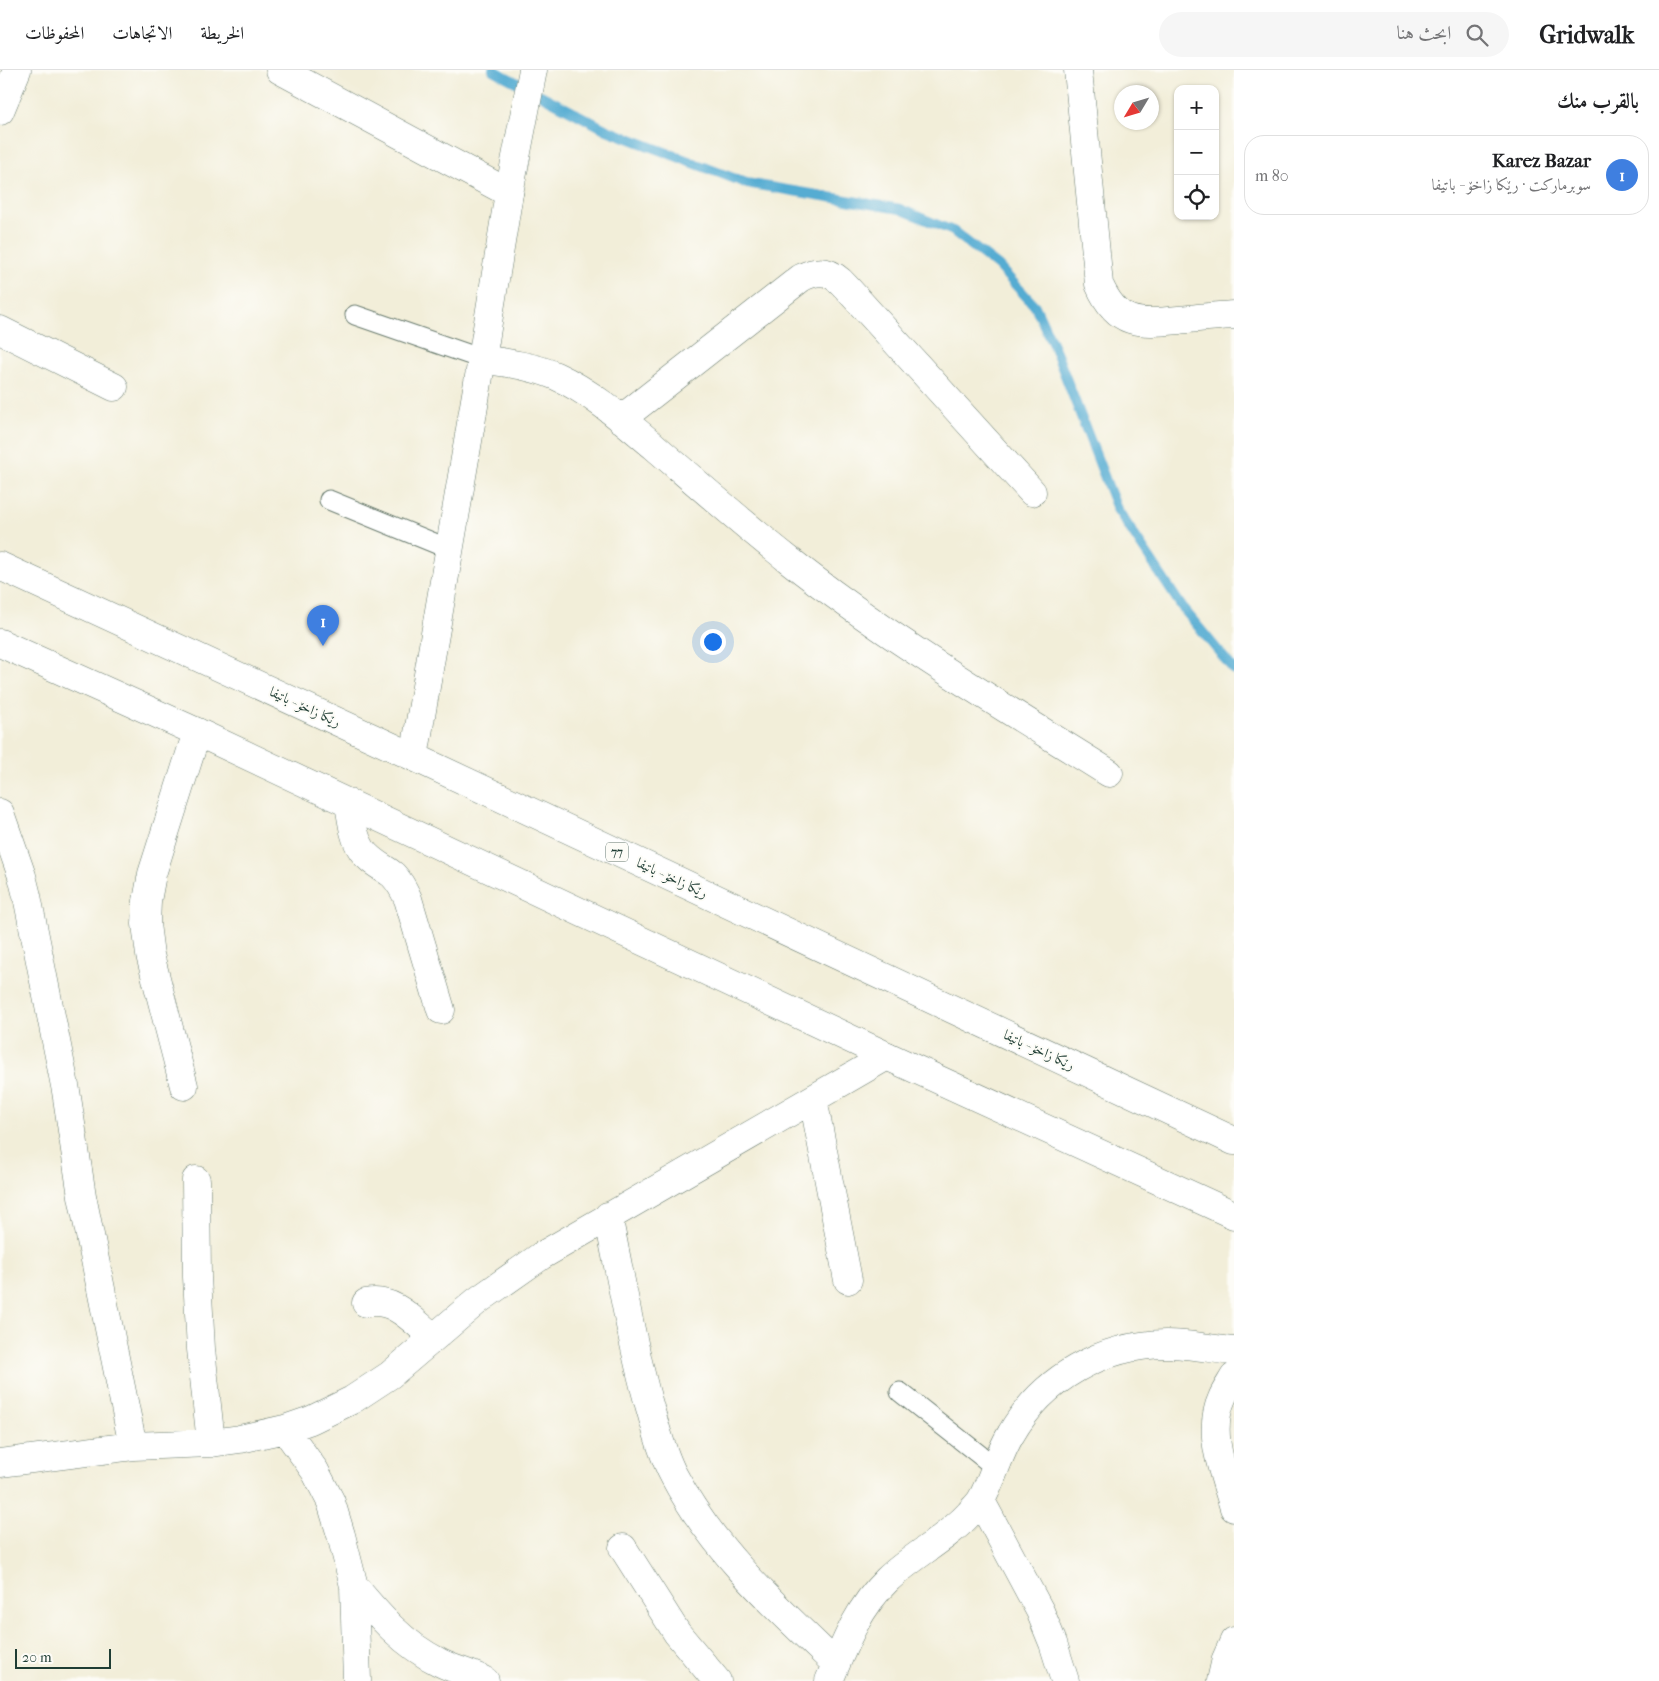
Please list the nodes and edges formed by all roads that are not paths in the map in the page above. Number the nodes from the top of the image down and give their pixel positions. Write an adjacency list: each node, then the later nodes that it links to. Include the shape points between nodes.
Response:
1 (17, 70): 5 (main road)
2 (280, 70): 6 (main road)
3 (533, 70): 6 (main road)
4 (1078, 70): 8 (main road, via 1099,284 1105,299 1116,311 1145,323)
5 (0, 111)
6 (509, 193): 10 (main road)
7 (355, 315): 10 (lane)
8 (1234, 315)
9 (0, 330): 11 (main road)
10 (482, 359): 12 (main road, via 531,367 555,376); 15 (main road)
11 (114, 387)
12 (621, 419): 13 (main road, via 801,278 812,272 825,272 838,279); 20 (main road, via 788,560 847,603 907,646)
13 (1032, 492)
14 (329, 500): 15 (lane)
15 (449, 549): 19 (main road)
16 (0, 566): 19 (main road, رێکا زاخۆ - باتیفا / 77)
17 (0, 643): 18 (main road)
18 (197, 732): 21 (main road); 25 (main road, via 152,874 146,924 150,955)
19 (414, 757): 27 (main road, رێکا زاخۆ - باتیفا / 77)
20 (1109, 773)
21 (349, 804): 23 (main road, via 355,837 363,851 375,864 394,876 408,899); 24 (main road)
22 (2, 826): 39 (main road, via 22,876 29,906 66,1091 82,1196)
23 (441, 1010)
24 (887, 1056): 26 (main road); 29 (main road)
25 (184, 1086)
26 (813, 1099): 30 (main road); 31 (main road)
27 (1234, 1141)
28 (196, 1180): 38 (main road, via 197,1286)
29 (1234, 1215)
30 (608, 1216): 33 (main road, via 541,1256); 47 (main road, via 640,1369 674,1475 704,1524 740,1570)
31 (848, 1280)
32 (366, 1303): 33 (main road, via 390,1304)
33 (433, 1337): 37 (main road, via 390,1375 352,1400)
34 (1234, 1351): 41 (main road, via 1168,1344 1143,1345 1091,1360 1042,1393 1019,1420)
35 (1234, 1377): 43 (main road, via 1222,1398 1216,1418 1216,1440)
36 (900, 1392): 41 (lane)
37 (285, 1429): 38 (main road); 45 (main road, via 315,1471 331,1502)
38 (211, 1443): 39 (main road)
39 (133, 1446): 40 (main road)
40 (0, 1463)
41 (995, 1467): 42 (main road)
42 (981, 1501): 47 (main road, via 965,1518 887,1580 858,1617); 51 (main road, via 1040,1612)
43 (1234, 1508)
44 (623, 1548): 50 (main road, via 678,1633)
45 (354, 1586): 48 (main road); 49 (main road, via 410,1645 442,1664)
46 (1234, 1642): 52 (main road, via 1226,1659)
47 (832, 1673)
48 (357, 1681)
49 (486, 1681)
50 (717, 1681)
51 (1065, 1681)
52 (1222, 1681)

